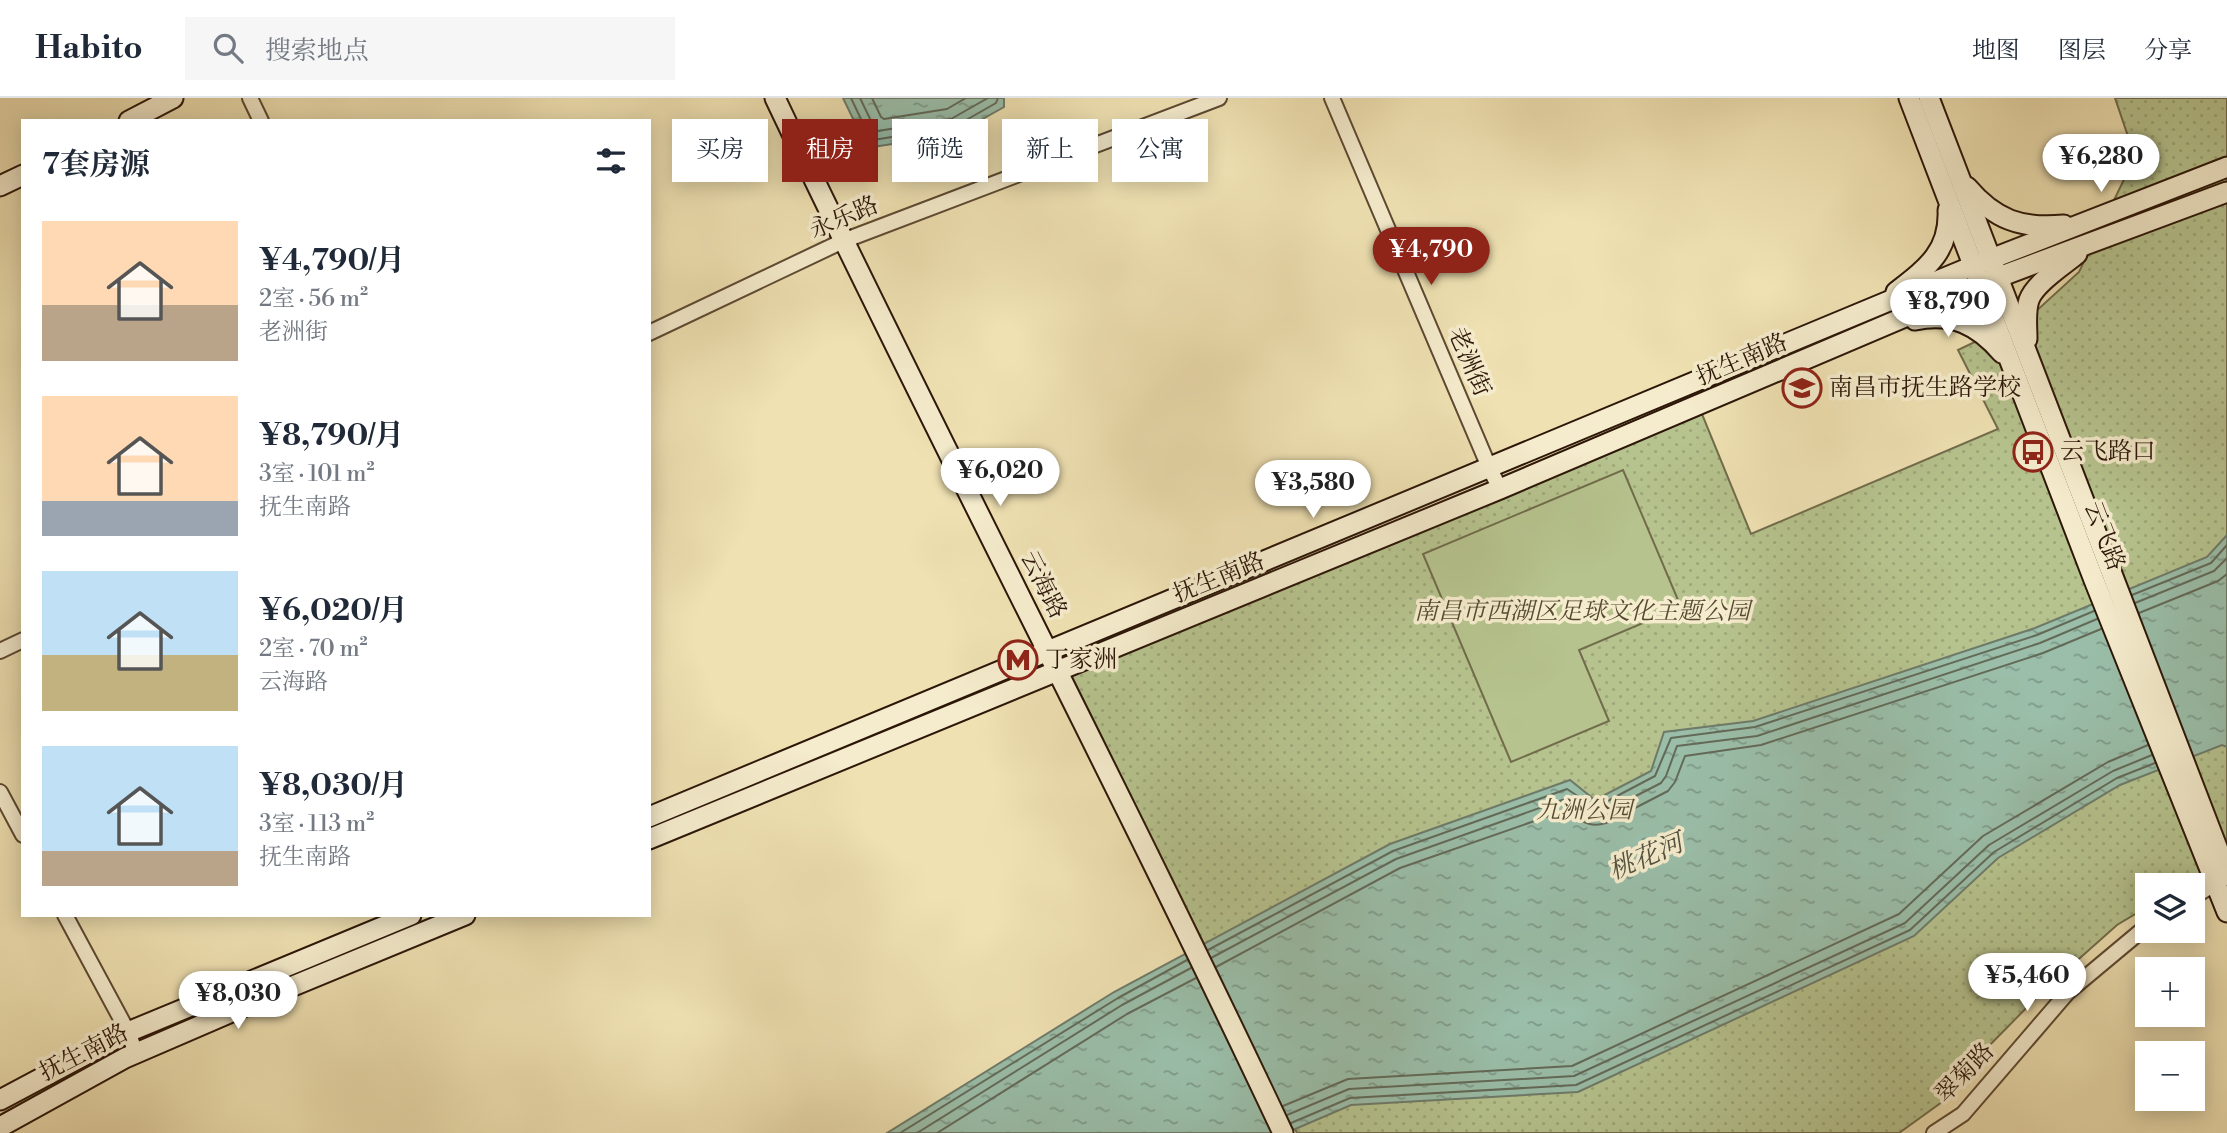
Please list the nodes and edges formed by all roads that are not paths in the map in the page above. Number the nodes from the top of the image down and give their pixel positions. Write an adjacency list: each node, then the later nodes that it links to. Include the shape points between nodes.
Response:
1 (173, 98): 8 (main road)
2 (250, 98): 9 (street)
3 (775, 98): 17 (main road, 云海路)
4 (1219, 98): 17 (street, 永乐路)
5 (1332, 98): 25 (street, 老洲街)
6 (1909, 98): 15 (main road, 云飞路)
7 (1929, 98): 12 (main road, 云飞路)
8 (133, 119)
9 (260, 119)
10 (2227, 167): 16 (main road)
11 (21, 176): 13 (main road)
12 (1960, 180): 16 (main road, via 1999,217 2047,226); 19 (main road, 云飞路)
13 (0, 187)
14 (2227, 192): 18 (main road)
15 (1947, 198): 19 (main road, 云飞路); 20 (main road, via 1948,226 1941,249)
16 (2082, 223): 19 (main road)
17 (843, 241): 22 (street, 永乐路); 29 (main road, 云海路)
18 (2091, 242): 19 (main road); 23 (main road, via 2030,297)
19 (1986, 272): 20 (main road, 抚生南路); 21 (main road, 抚生南路); 23 (main road, 云飞路); 24 (main road, 云飞路)
20 (1877, 306): 25 (main road, 抚生南路)
21 (1884, 326): 24 (main road, via 1935,316 1956,320 1986,336); 26 (main road, 抚生南路)
22 (651, 332)
23 (2027, 350): 31 (main road, 云飞路, via 2116,583)
24 (2011, 364): 31 (main road, 云飞路, via 2095,580)
25 (1489, 467): 26 (street, 老洲街); 29 (main road, 抚生南路)
26 (1500, 489): 30 (main road, 抚生南路)
27 (21, 641): 28 (street)
28 (0, 651)
29 (1049, 652): 30 (main road, 云海路); 33 (main road, 抚生南路)
30 (1059, 671): 35 (main road, 抚生南路); 47 (main road, 云海路)
31 (2182, 777): 36 (main road, 云飞路)
32 (0, 792): 34 (street)
33 (651, 816)
34 (21, 831)
35 (651, 838)
36 (2223, 877): 37 (street); 38 (main road, 云飞路)
37 (2205, 889)
38 (2227, 912)
39 (66, 917): 43 (street)
40 (406, 917): 43 (main road, 抚生南路)
41 (460, 917): 44 (main road, 抚生南路)
42 (2135, 936): 48 (street, 翠菊路, via 2068,992 1963,1114)
43 (128, 1032): 44 (street); 45 (main road, 抚生南路)
44 (136, 1053): 46 (main road, 抚生南路)
45 (0, 1100)
46 (0, 1127)
47 (1283, 1133)
48 (1934, 1133)

